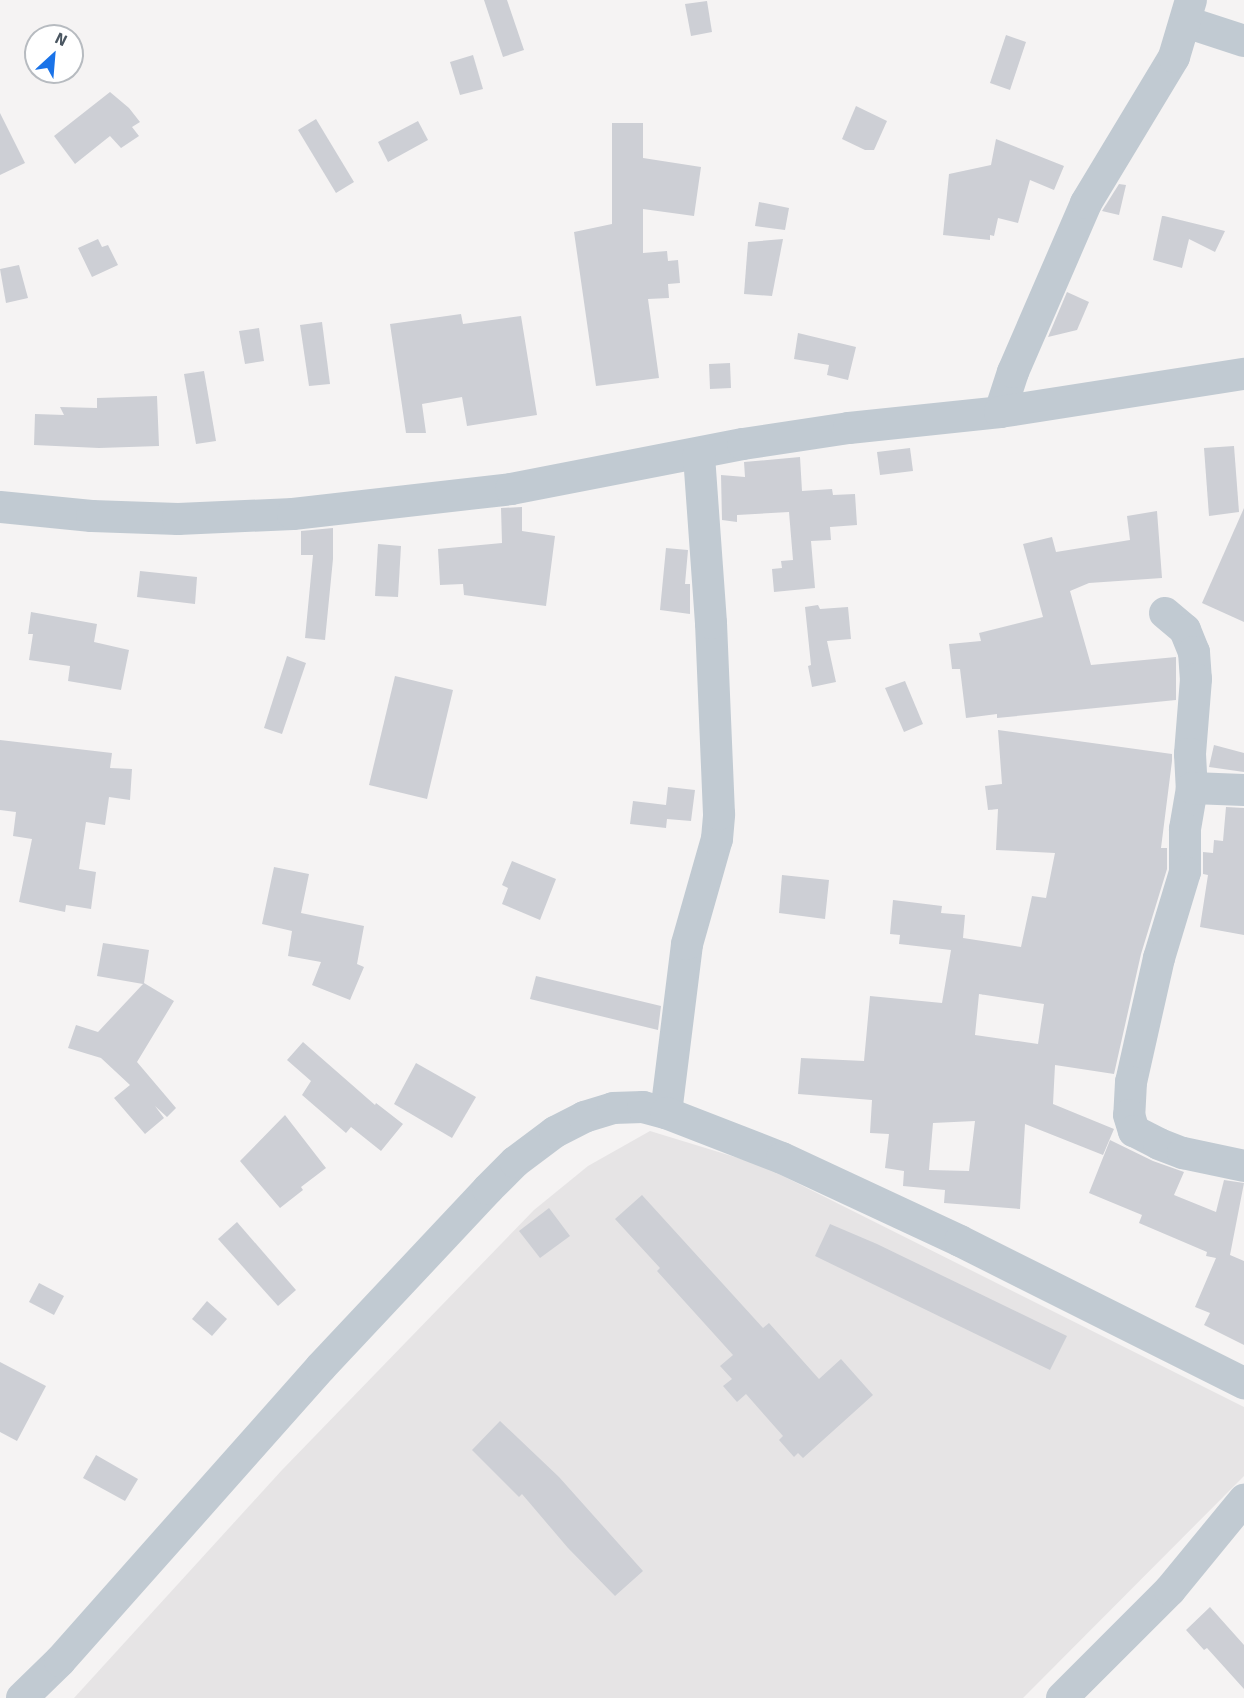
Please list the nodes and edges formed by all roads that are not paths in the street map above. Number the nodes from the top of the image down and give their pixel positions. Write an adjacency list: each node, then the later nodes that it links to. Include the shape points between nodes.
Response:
1 (1189, 11): 2 (street); 4 (street, via 1174,57 1086,203 1013,372)
2 (1244, 41)
3 (1244, 374): 4 (street)
4 (1000, 412): 5 (street, via 849,428)
5 (699, 454): 6 (street, via 511,489 293,514 178,519); 10 (street, via 719,814 717,839 687,944)
6 (2, 514)
7 (1165, 613): 8 (street, via 1185,630 1194,652)
8 (1192, 788): 9 (street); 11 (street, via 1185,829 1185,872 1159,958 1131,1082 1129,1116 1134,1131 1159,1144)
9 (1244, 790)
10 (666, 1113): 12 (street, via 782,1158); 14 (street, via 643,1107 614,1108 584,1117 555,1132 515,1162 321,1366 146,1567)
11 (1244, 1166)
12 (1244, 1383)
13 (1244, 1500): 15 (street, via 1170,1590)
14 (22, 1698)
15 (1062, 1698)

